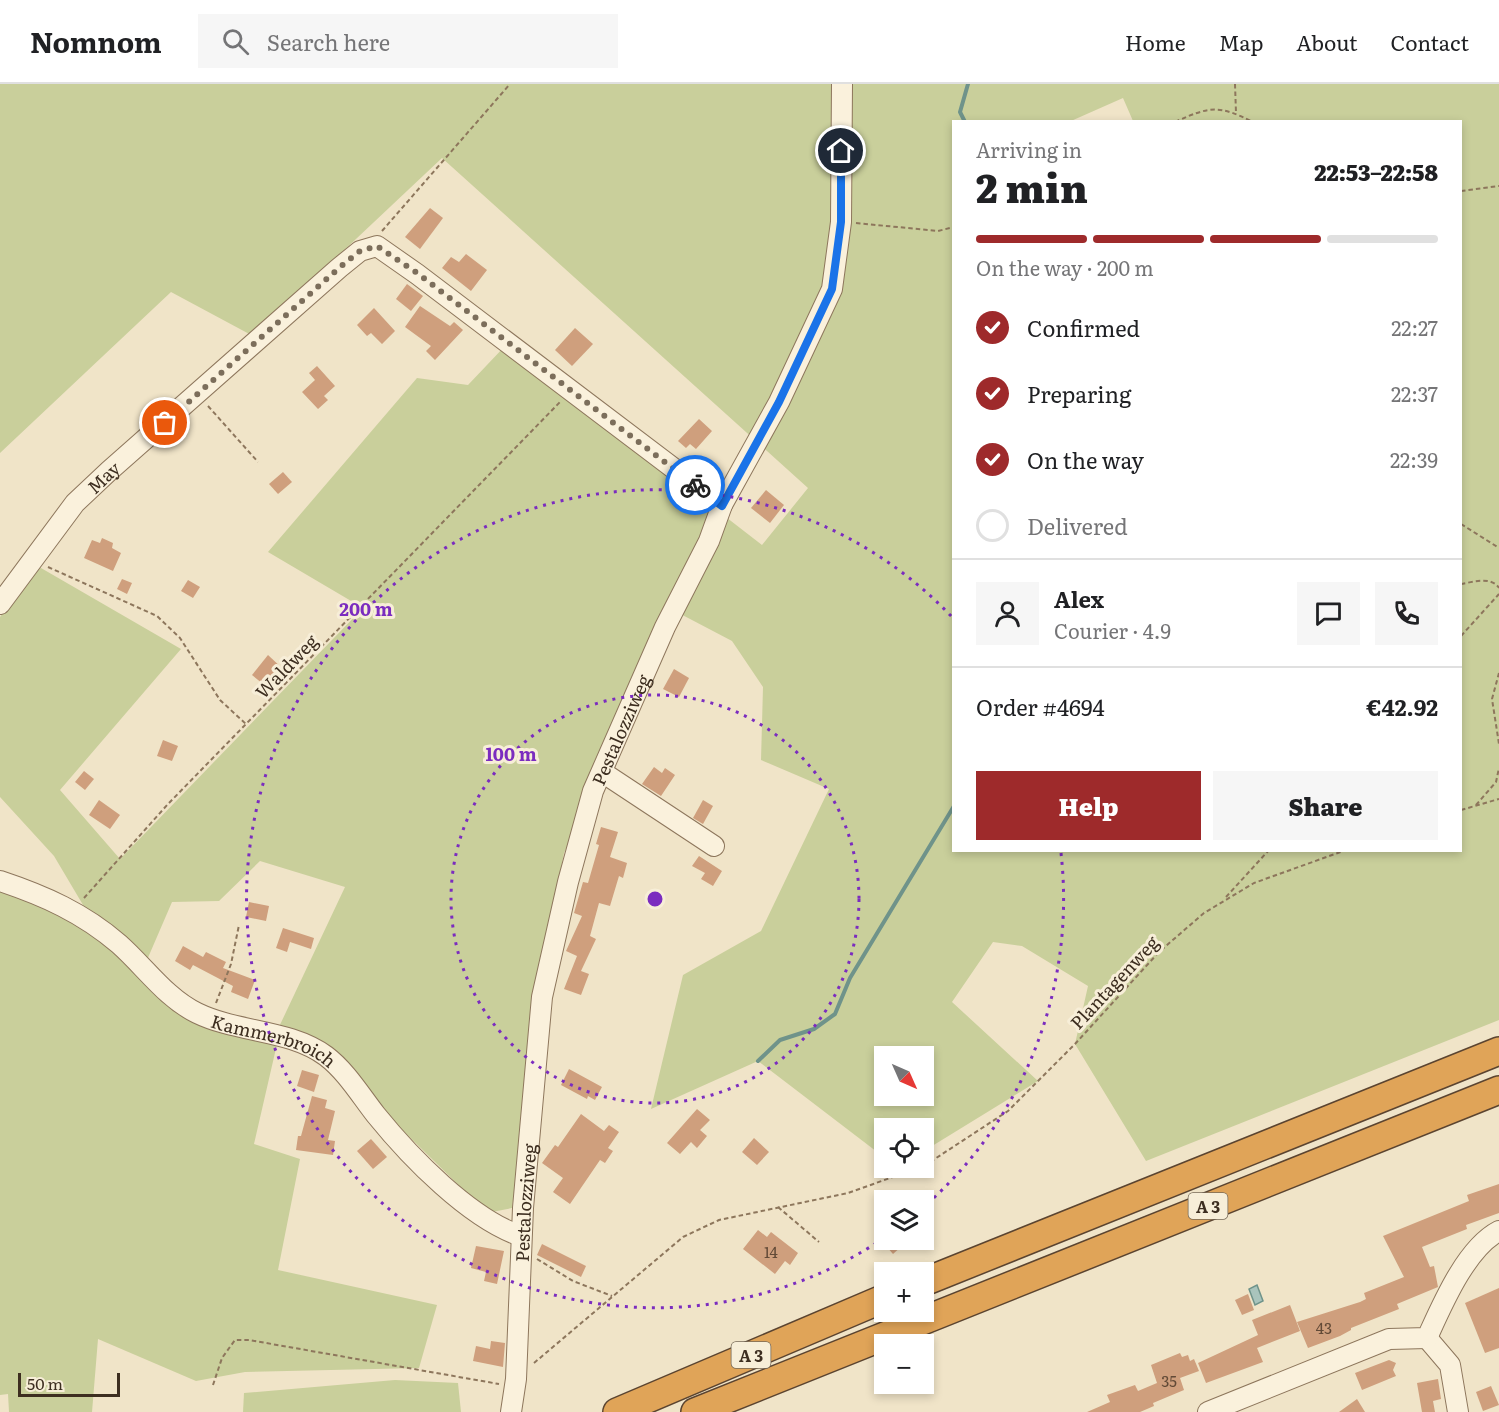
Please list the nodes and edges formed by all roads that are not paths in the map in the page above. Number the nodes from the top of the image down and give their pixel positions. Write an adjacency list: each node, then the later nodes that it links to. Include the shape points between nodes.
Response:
1 (842, 84): 2 (street, Pestalozziweg, via 841,222 832,289 779,402)
2 (722, 506): 3 (street, May, via 377,246 360,251 339,268 75,503); 4 (street, Pestalozziweg)
3 (0, 603)
4 (602, 772): 5 (street); 10 (street, Pestalozziweg, via 568,882 542,997)
5 (714, 846)
6 (0, 881): 10 (street, Kammerbroich, via 76,911 119,944 174,1000 210,1018 297,1041 327,1056 401,1146 478,1214)
7 (1499, 1051): 11 (highway, A 3)
8 (1499, 1090): 16 (highway, A 3)
9 (1499, 1231): 13 (street, via 1477,1247)
10 (521, 1243): 14 (street, Pestalozziweg)
11 (934, 1278)
12 (874, 1303): 15 (highway, A 3)
13 (1427, 1338): 17 (street, via 1389,1339); 18 (street, via 1450,1365)
14 (514, 1394)
15 (617, 1412)
16 (695, 1412)
17 (1208, 1412)
18 (1458, 1412)

